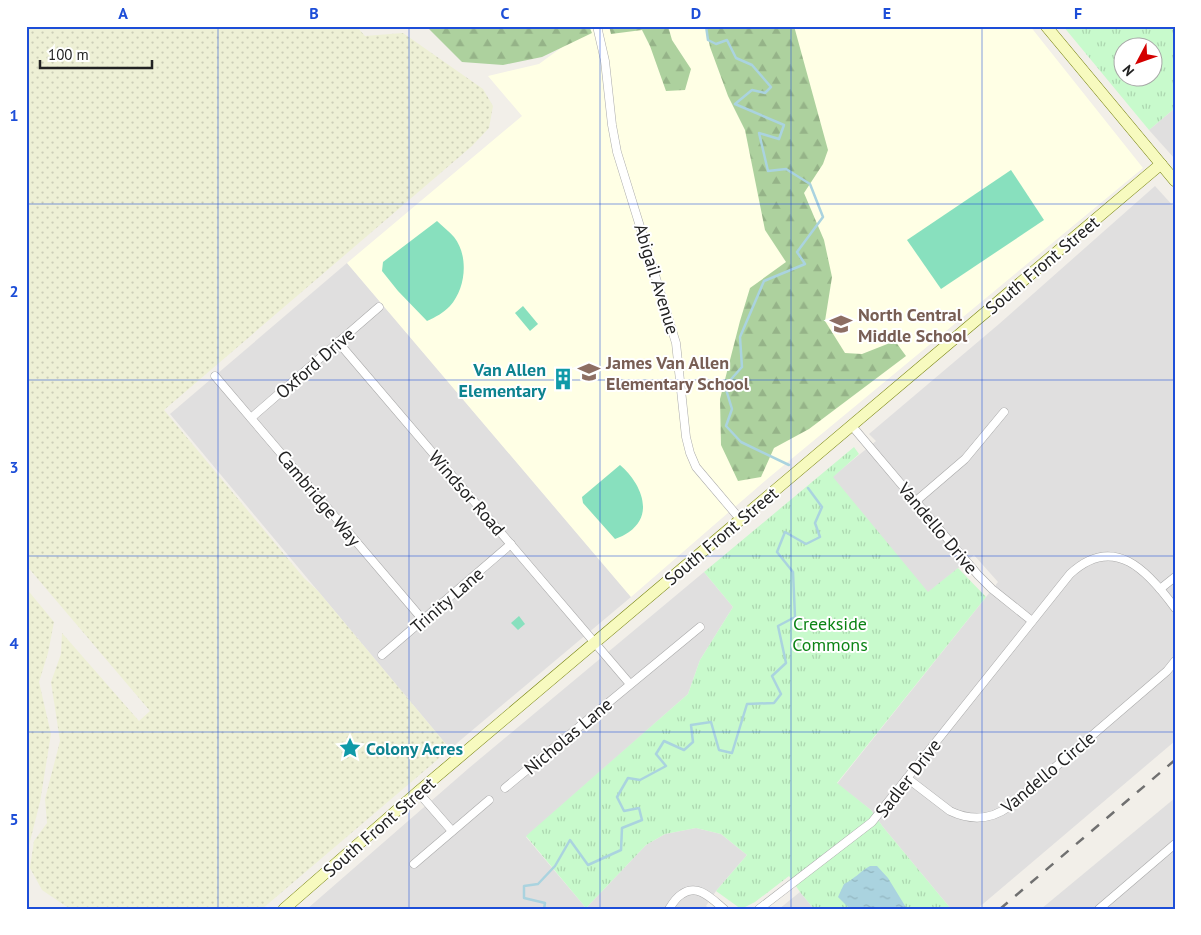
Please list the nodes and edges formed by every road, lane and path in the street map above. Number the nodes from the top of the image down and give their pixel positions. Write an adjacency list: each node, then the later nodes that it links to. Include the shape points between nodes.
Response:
1 (597, 26): 12 (street, Abigail Avenue, via 617,152 676,342 690,453 696,467)
2 (1046, 26): 3 (street)
3 (1160, 164): 4 (street); 10 (street, South Front Street)
4 (1175, 181)
5 (379, 307): 6 (street, Oxford Drive)
6 (338, 342): 9 (street, Oxford Drive); 13 (street, Windsor Road)
7 (215, 376): 9 (street, Cambridge Way)
8 (1004, 412): 11 (street, via 965,459)
9 (251, 418): 17 (street, Cambridge Way)
10 (852, 426): 11 (street, Vandello Drive); 12 (street, South Front Street)
11 (916, 501): 18 (street, Vandello Drive, via 978,575)
12 (740, 519): 20 (street, South Front Street)
13 (511, 544): 17 (street, Trinity Lane); 20 (street, Windsor Road)
14 (1175, 577): 15 (street)
15 (1160, 589): 16 (street); 18 (street, via 1130,561 1113,557 1094,558 1070,574)
16 (1175, 608)
17 (423, 620): 21 (street, Trinity Lane)
18 (1032, 621): 24 (street, Sadler Drive)
19 (700, 627): 23 (street, Nicholas Lane)
20 (595, 643): 23 (street); 26 (street, South Front Street)
21 (382, 655)
22 (1175, 661): 24 (street, Vandello Circle, via 1010,806 996,814 977,818 958,815)
23 (630, 684): 25 (street, Nicholas Lane)
24 (907, 778): 34 (street, Sadler Drive, via 866,828)
25 (505, 788)
26 (418, 792): 28 (street); 31 (street, South Front Street)
27 (489, 800): 28 (street)
28 (452, 832): 30 (street)
29 (1175, 844): 35 (street)
30 (414, 864)
31 (284, 909)
32 (668, 909): 33 (street, via 682,894 699,891)
33 (724, 909)
34 (759, 909)
35 (1099, 909)

